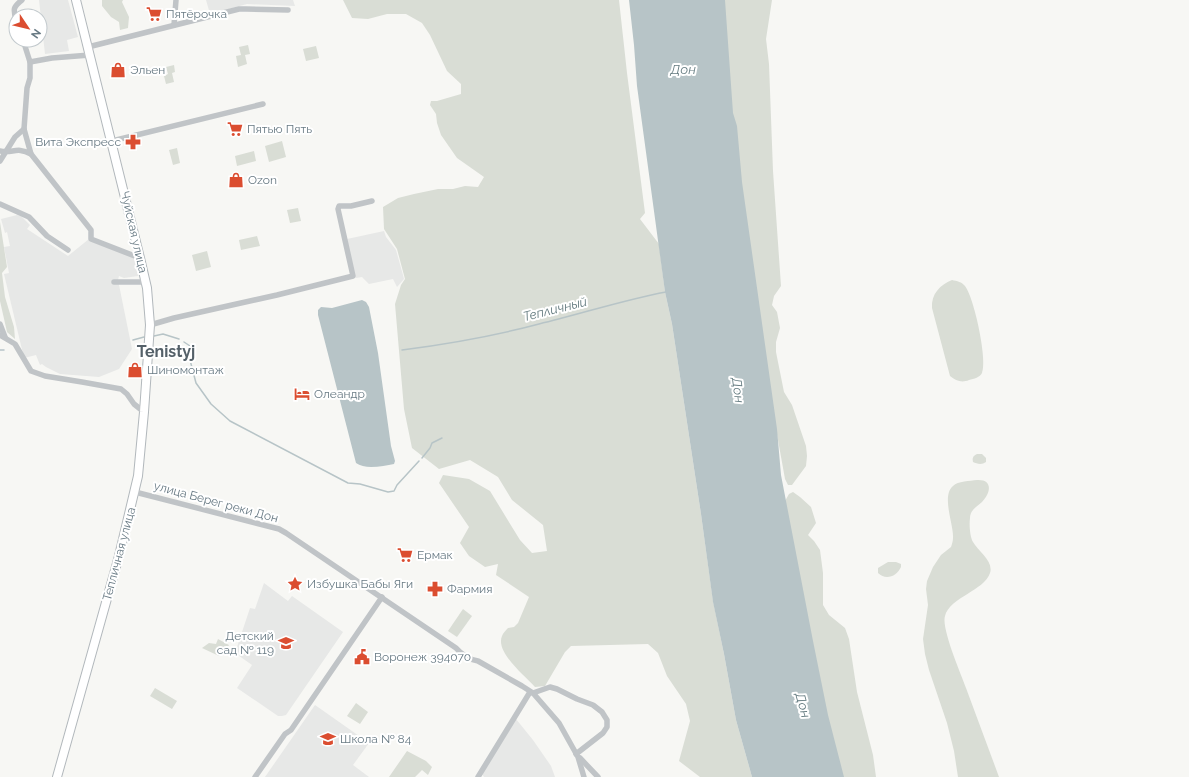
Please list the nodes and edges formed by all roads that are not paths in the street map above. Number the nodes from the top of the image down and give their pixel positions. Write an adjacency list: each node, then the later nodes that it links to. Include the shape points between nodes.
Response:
1 (22, 0): 4 (street)
2 (76, 0): 8 (street, Чуйская улица)
3 (176, 0): 6 (street)
4 (14, 8)
5 (288, 10): 6 (street, via 246,8)
6 (174, 26): 8 (street)
7 (26, 48): 9 (street)
8 (89, 51): 9 (street); 12 (street, Чуйская улица)
9 (30, 62): 11 (street)
10 (263, 104): 12 (street)
11 (24, 129): 13 (street); 14 (street)
12 (112, 141): 19 (street, Чуйская улица)
13 (3, 152): 14 (street, via 18,149); 15 (street)
14 (31, 154): 19 (street, via 91,230 91,239)
15 (0, 161)
16 (372, 201): 23 (street, via 351,206 342,205 338,208 353,276)
17 (0, 204): 18 (street, via 29,217 47,236)
18 (68, 250)
19 (140, 258): 21 (street, Чуйская улица)
20 (114, 282): 21 (street)
21 (146, 282): 23 (street, Чуйская улица)
22 (0, 324): 24 (street)
23 (150, 325): 25 (street, Тепличная улица)
24 (3, 336): 25 (street, via 15,344 31,371 45,376 121,389)
25 (144, 412): 26 (street, Тепличная улица)
26 (135, 492): 27 (street, улица Берег реки Дон, via 279,529); 30 (street, Тепличная улица)
27 (382, 597): 28 (street, улица Берег реки Дон, via 468,658 478,661); 31 (street, via 291,730 285,734)
28 (531, 692): 29 (street, улица Берег реки Дон, via 559,723); 29 (street, via 557,689 593,705 602,712 607,720 607,727); 32 (street)
29 (577, 755): 33 (street, улица Берег реки Дон); 34 (street)
30 (57, 777)
31 (255, 777)
32 (478, 777)
33 (584, 777)
34 (598, 777)

